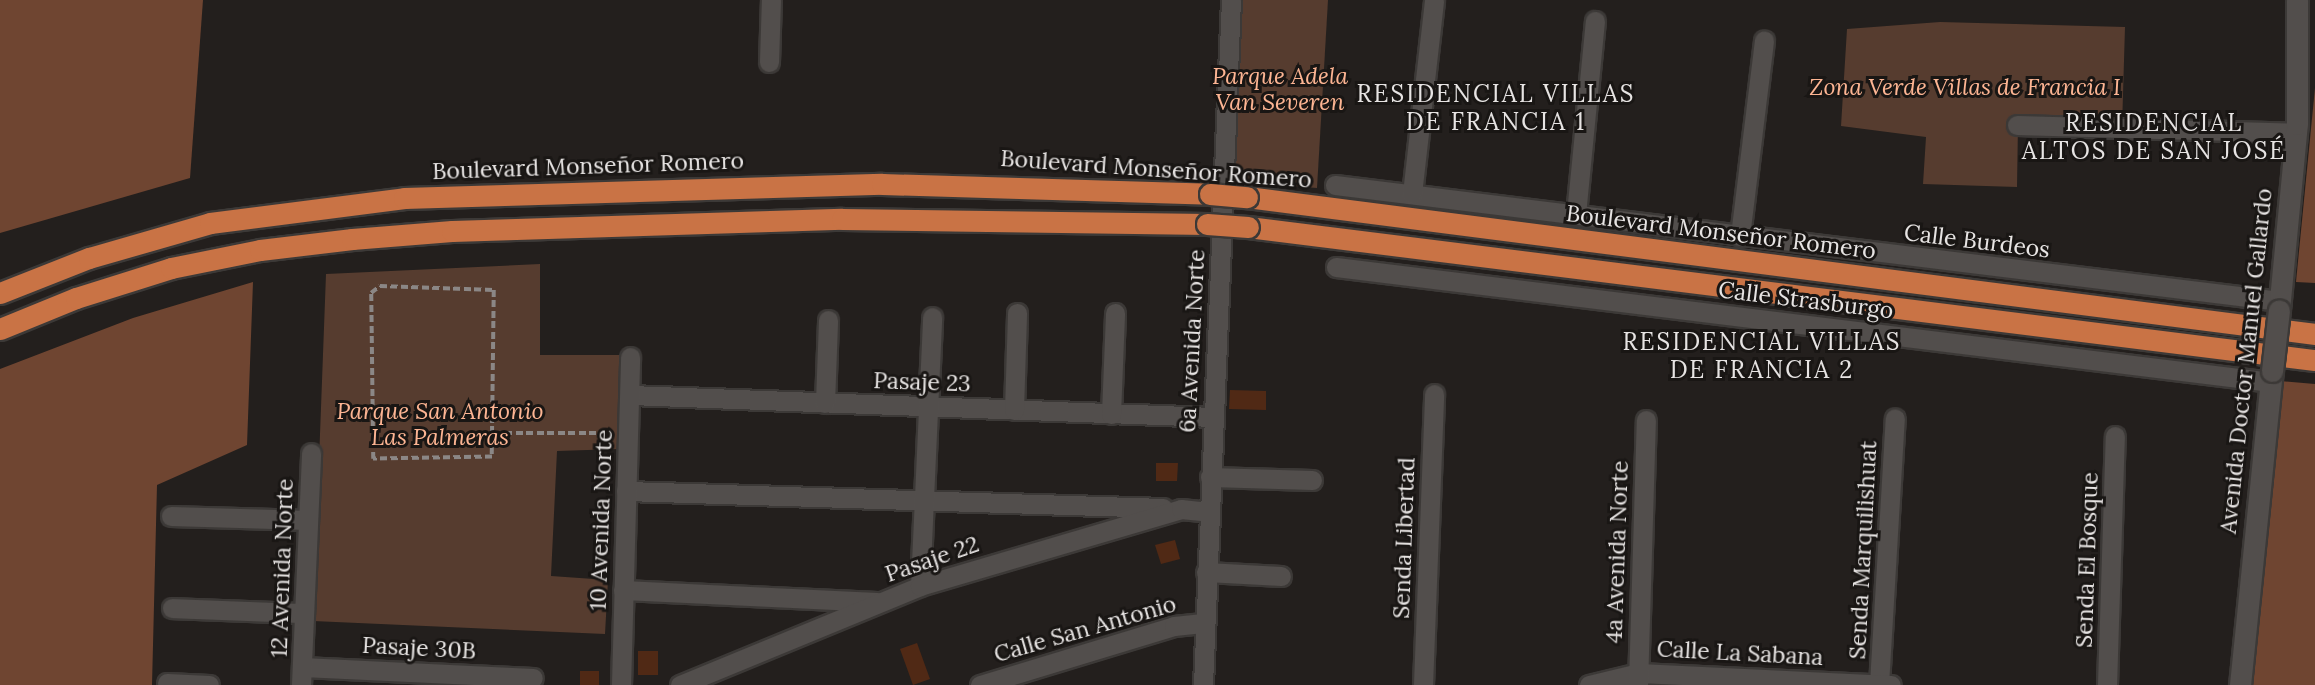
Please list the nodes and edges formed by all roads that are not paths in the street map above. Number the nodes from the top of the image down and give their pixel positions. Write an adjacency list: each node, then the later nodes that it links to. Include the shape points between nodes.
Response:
1 (771, 0): 7 (street)
2 (1231, 0): 32 (street, 6a Avenida Norte)
3 (1434, 0): 11 (street)
4 (2297, 0): 9 (street, Avenida Doctor Manuel Gallardo)
5 (1595, 21): 12 (street)
6 (1764, 40): 13 (street)
7 (769, 62)
8 (2017, 125): 9 (street)
9 (2295, 133): 16 (street, Avenida Doctor Manuel Gallardo)
10 (1335, 185): 11 (street, Calle Burdeos)
11 (1412, 194): 12 (street, Calle Burdeos)
12 (1576, 214): 13 (street, Calle Burdeos)
13 (1740, 236): 16 (street, Calle Burdeos)
14 (1336, 267): 25 (street, Calle Strasburgo)
15 (0, 293): 22 (highway, Boulevard Monseñor Romero, bridge, via 89,258 210,223 404,198 882,184 1247,197)
16 (2280, 305): 25 (street, Avenida Doctor Manuel Gallardo, bridge)
17 (1017, 313): 30 (street)
18 (1115, 313): 31 (street)
19 (932, 317): 29 (street)
20 (828, 320): 28 (street)
21 (0, 329): 24 (highway, bridge, via 76,298 171,268 260,250 452,231 842,219 1248,227)
22 (2315, 334)
23 (630, 357): 27 (street, 10 Avenida Norte)
24 (2315, 360)
25 (2272, 376): 68 (street, Avenida Doctor Manuel Gallardo)
26 (1433, 394): 64 (street, Senda Libertad)
27 (630, 395): 28 (street, Pasaje 23); 39 (street, 10 Avenida Norte)
28 (825, 403): 29 (street, Pasaje 23)
29 (927, 407): 30 (street, Pasaje 23); 40 (street)
30 (1014, 411): 31 (street, Pasaje 23)
31 (1111, 414): 32 (street, Pasaje 23)
32 (1213, 417): 37 (street, 6a Avenida Norte)
33 (1895, 418): 58 (street, Senda Marquilishuat)
34 (1646, 420): 55 (street, 4a Avenida Norte)
35 (2115, 436): 67 (street, Senda El Bosque)
36 (311, 453): 44 (street, 12 Avenida Norte)
37 (1210, 477): 38 (street); 42 (street, 6a Avenida Norte)
38 (1312, 480)
39 (626, 491): 40 (street); 48 (street, 10 Avenida Norte)
40 (923, 500): 41 (street); 47 (street)
41 (1181, 509): 42 (street, Pasaje 22); 47 (street, Pasaje 22)
42 (1209, 512): 45 (street, 6a Avenida Norte)
43 (171, 516): 44 (street)
44 (308, 520): 51 (street, 12 Avenida Norte)
45 (1206, 572): 46 (street); 52 (street, 6a Avenida Norte)
46 (1281, 576)
47 (919, 586): 49 (street, Pasaje 22)
48 (624, 590): 49 (street); 60 (street, 10 Avenida Norte)
49 (879, 603): 61 (street, Pasaje 22, via 806,629)
50 (172, 608): 51 (street)
51 (304, 613): 53 (street, 12 Avenida Norte)
52 (1203, 623): 62 (street, Calle San Antonio, via 1174,626); 63 (street, 6a Avenida Norte)
53 (302, 676): 54 (street, Pasaje 30B)
54 (533, 678)
55 (1639, 679): 57 (street, Calle La Sabana); 65 (street, Calle La Sabana)
56 (167, 683): 59 (street)
57 (1808, 683): 58 (street, Calle La Sabana)
58 (1879, 684): 66 (street, Calle La Sabana)
59 (209, 685)
60 (621, 685)
61 (680, 685)
62 (980, 685)
63 (1203, 685)
64 (1423, 685)
65 (1589, 685)
66 (1891, 685)
67 (2107, 685)
68 (2240, 685)

